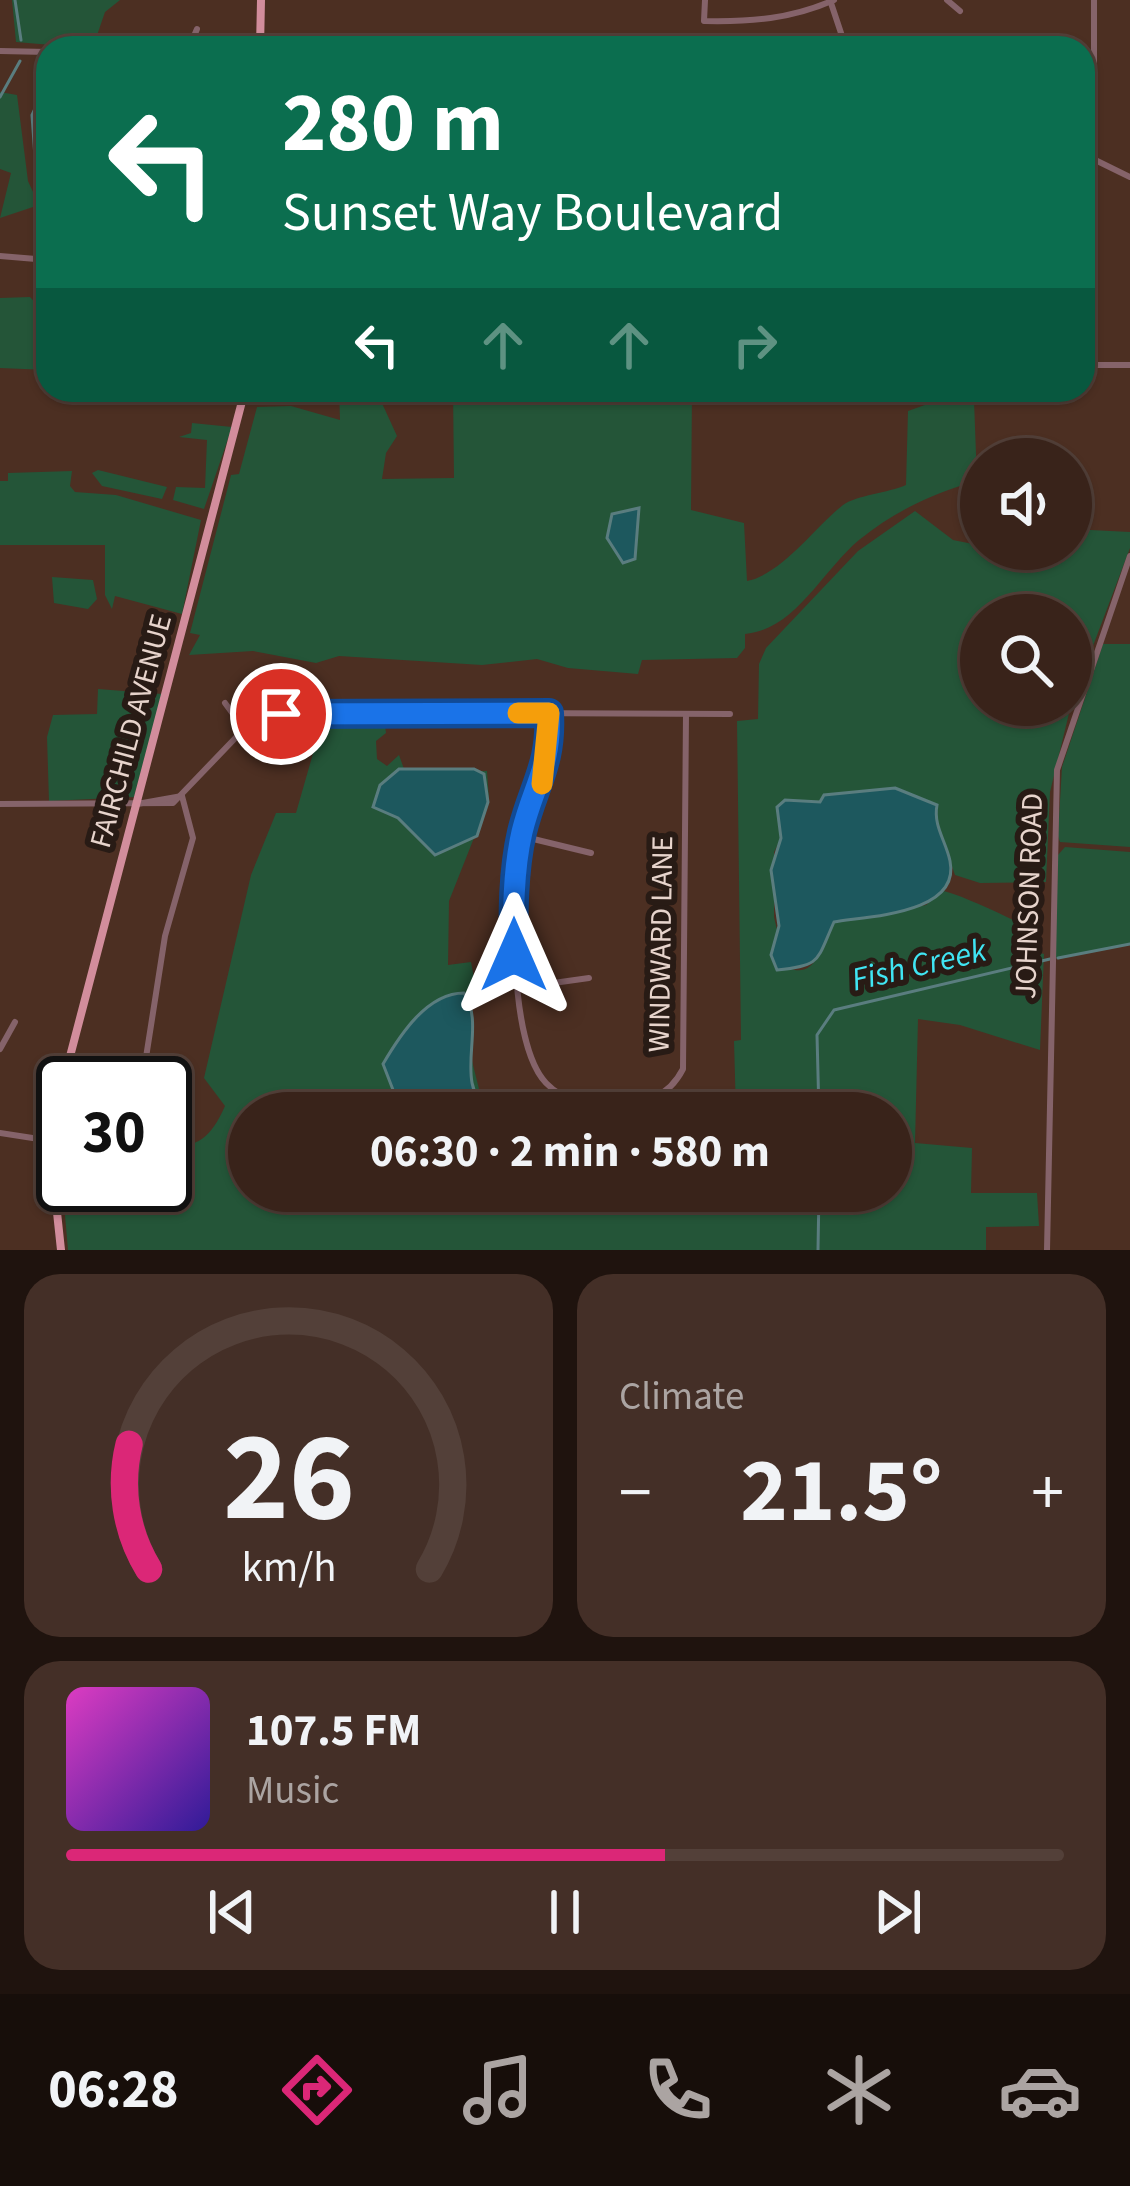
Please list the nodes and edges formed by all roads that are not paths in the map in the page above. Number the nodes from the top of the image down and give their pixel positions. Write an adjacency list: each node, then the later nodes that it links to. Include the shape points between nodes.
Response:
1 (261, 0): 9 (main road)
2 (705, 0): 5 (street, via 704,21 770,20)
3 (947, 0): 6 (street)
4 (1094, 0): 11 (street)
5 (831, 1): 10 (street)
6 (960, 11)
7 (197, 29): 8 (street)
8 (194, 36)
9 (260, 36)
10 (842, 36)
11 (1094, 36)
12 (0, 52): 13 (street)
13 (36, 52)
14 (1095, 161): 15 (street)
15 (1130, 177)
16 (0, 256): 17 (street)
17 (36, 259)
18 (1095, 365): 19 (street)
19 (1130, 365)
20 (241, 402): 29 (main road, FAIRCHILD AVENUE)
21 (1130, 556): 44 (street, JOHNSON ROAD, via 1057,770)
22 (225, 703): 26 (street)
23 (549, 713): 24 (street); 26 (street, via 294,712); 30 (street, WINDWARD LANE, via 548,766)
24 (686, 714): 25 (street); 39 (street, WINDWARD LANE, via 686,1053)
25 (730, 714)
26 (244, 729): 27 (street)
27 (182, 796): 29 (street); 37 (street, via 193,838 165,936)
28 (0, 804): 29 (street)
29 (137, 804): 36 (main road, FAIRCHILD AVENUE)
30 (521, 836): 31 (street); 33 (street, WINDWARD LANE)
31 (590, 853)
32 (589, 978): 33 (street)
33 (518, 988): 38 (street, WINDWARD LANE, via 536,1066)
34 (15, 1022): 35 (street)
35 (0, 1049)
36 (70, 1056)
37 (146, 1056)
38 (560, 1092)
39 (666, 1092)
40 (0, 1133): 41 (street)
41 (36, 1139)
42 (58, 1212): 43 (main road, FAIRCHILD AVENUE)
43 (61, 1250)
44 (1047, 1250)

